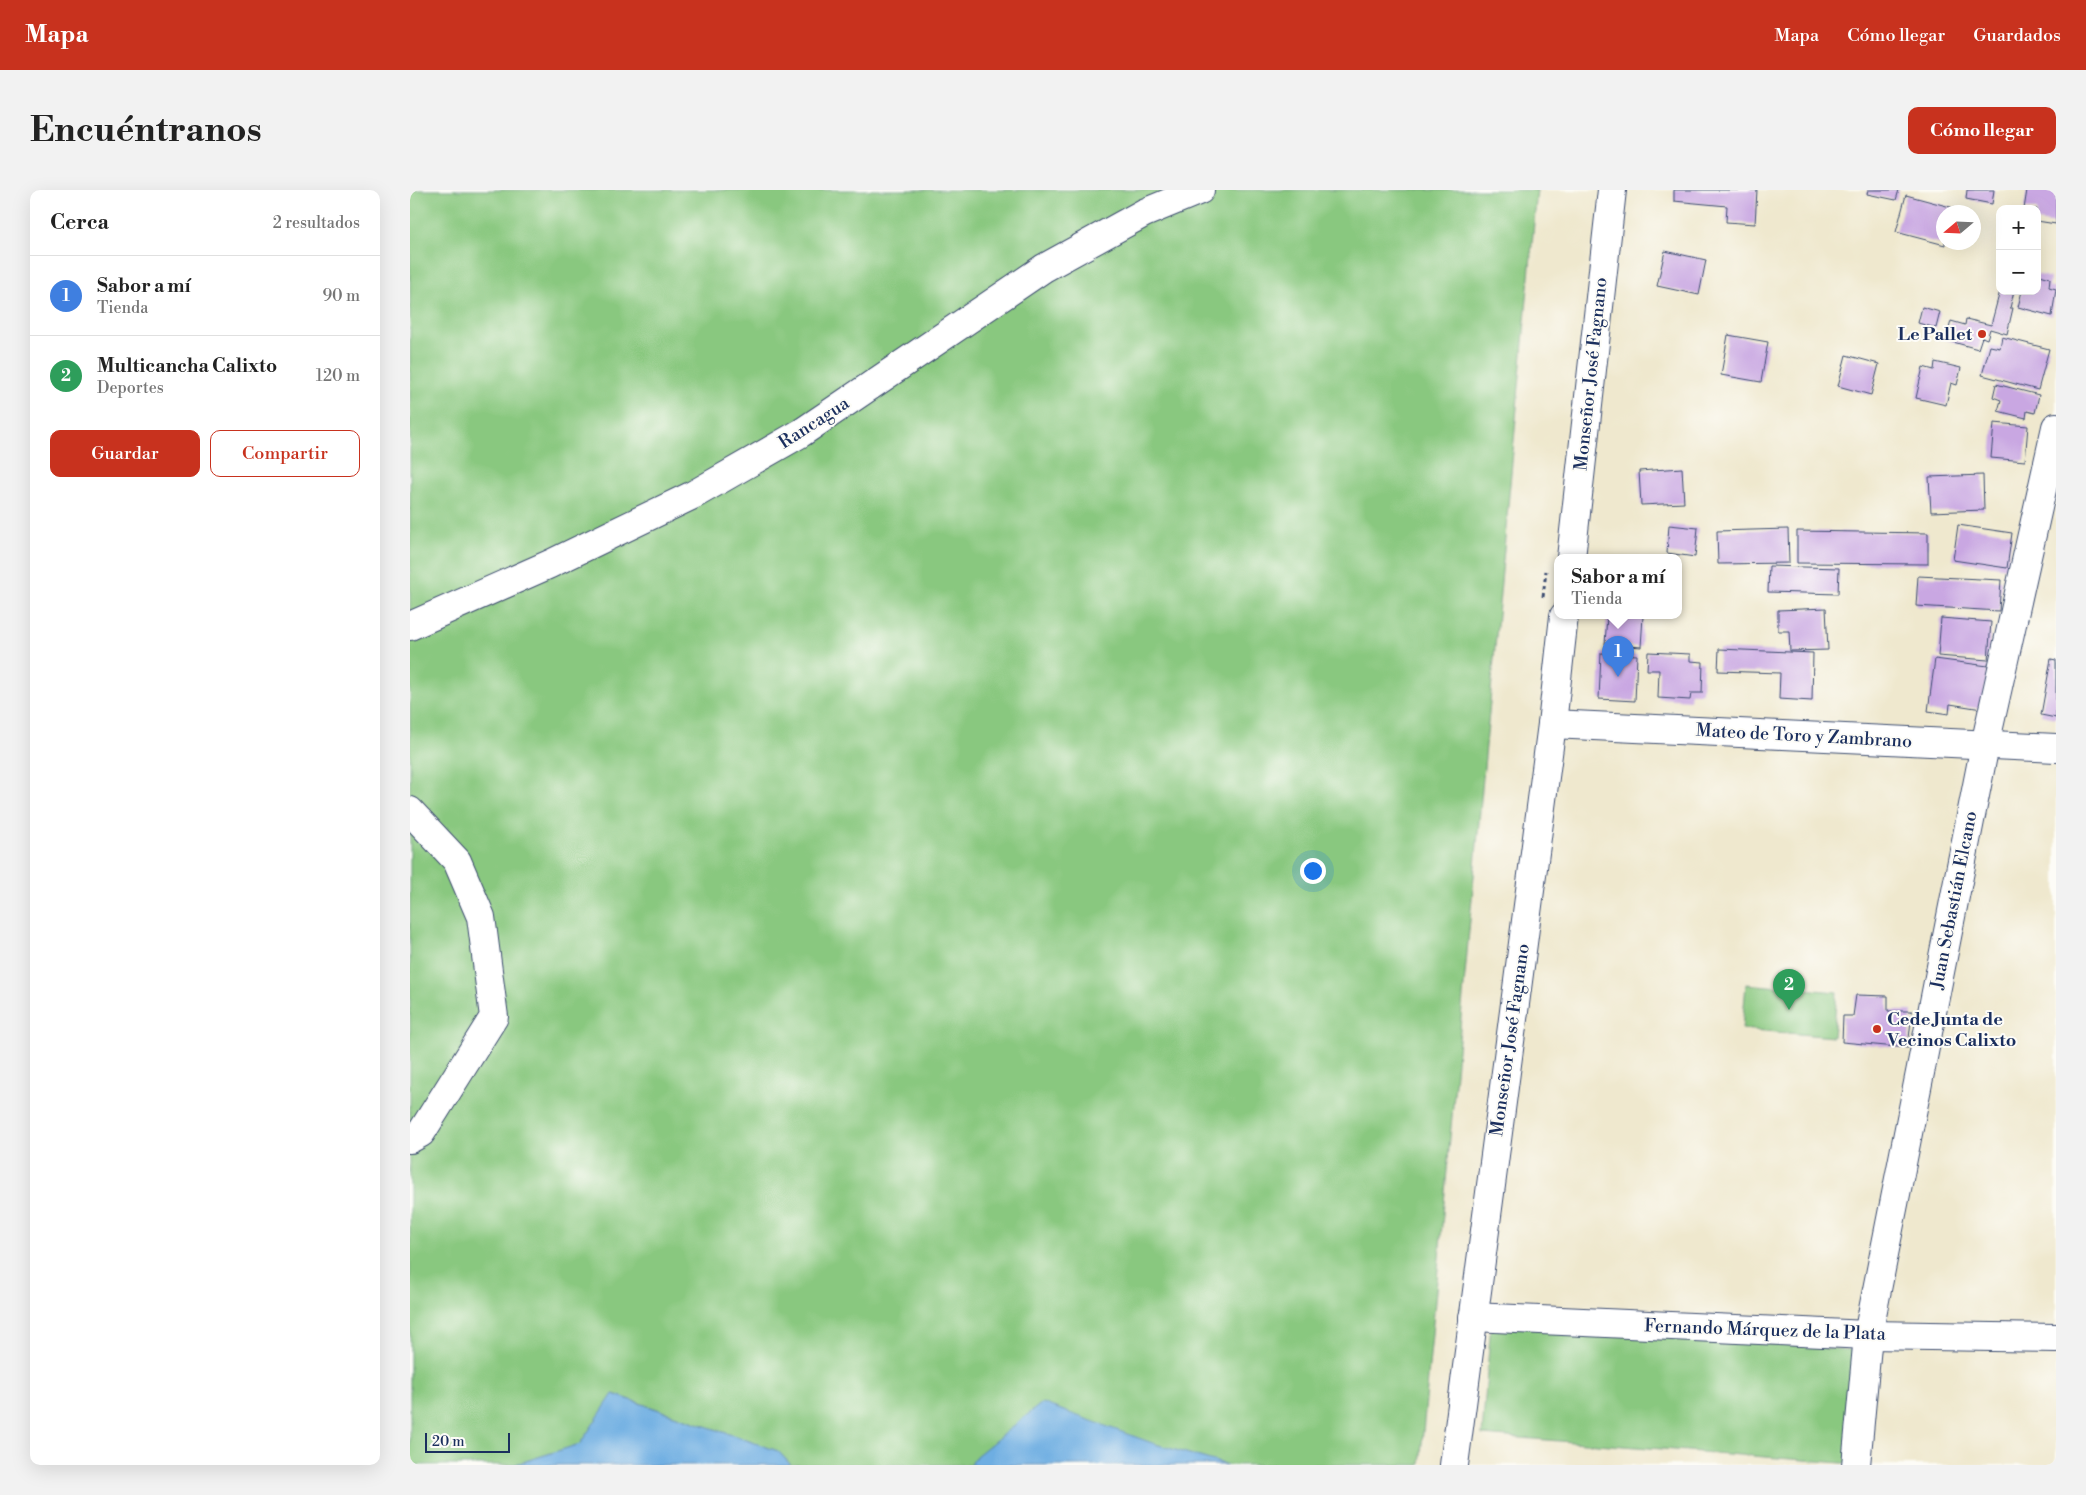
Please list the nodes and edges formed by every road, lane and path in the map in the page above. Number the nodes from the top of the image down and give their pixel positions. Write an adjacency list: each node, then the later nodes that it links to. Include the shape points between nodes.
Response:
1 (1200, 190): 6 (street, Rancagua, via 1144,213 1044,268 801,433 694,495)
2 (1612, 190): 4 (street, Monseñor José Fagnano)
3 (2056, 427): 8 (street, Juan Sebastián Elcano)
4 (1571, 554)
5 (1564, 619): 7 (street, Monseñor José Fagnano)
6 (410, 626)
7 (1552, 724): 8 (street, Mateo de Toro y Zambrano); 12 (street, Monseñor José Fagnano)
8 (1985, 745): 9 (street, Mateo de Toro y Zambrano); 13 (street, Juan Sebastián Elcano)
9 (2056, 748)
10 (410, 811): 11 (street, via 457,861 481,917 494,1017 421,1133)
11 (410, 1139)
12 (1474, 1317): 13 (street, Fernando Márquez de la Plata); 15 (street, Monseñor José Fagnano)
13 (1868, 1335): 14 (street, Fernando Márquez de la Plata); 16 (street, Juan Sebastián Elcano)
14 (2056, 1338)
15 (1454, 1465)
16 (1856, 1465)

